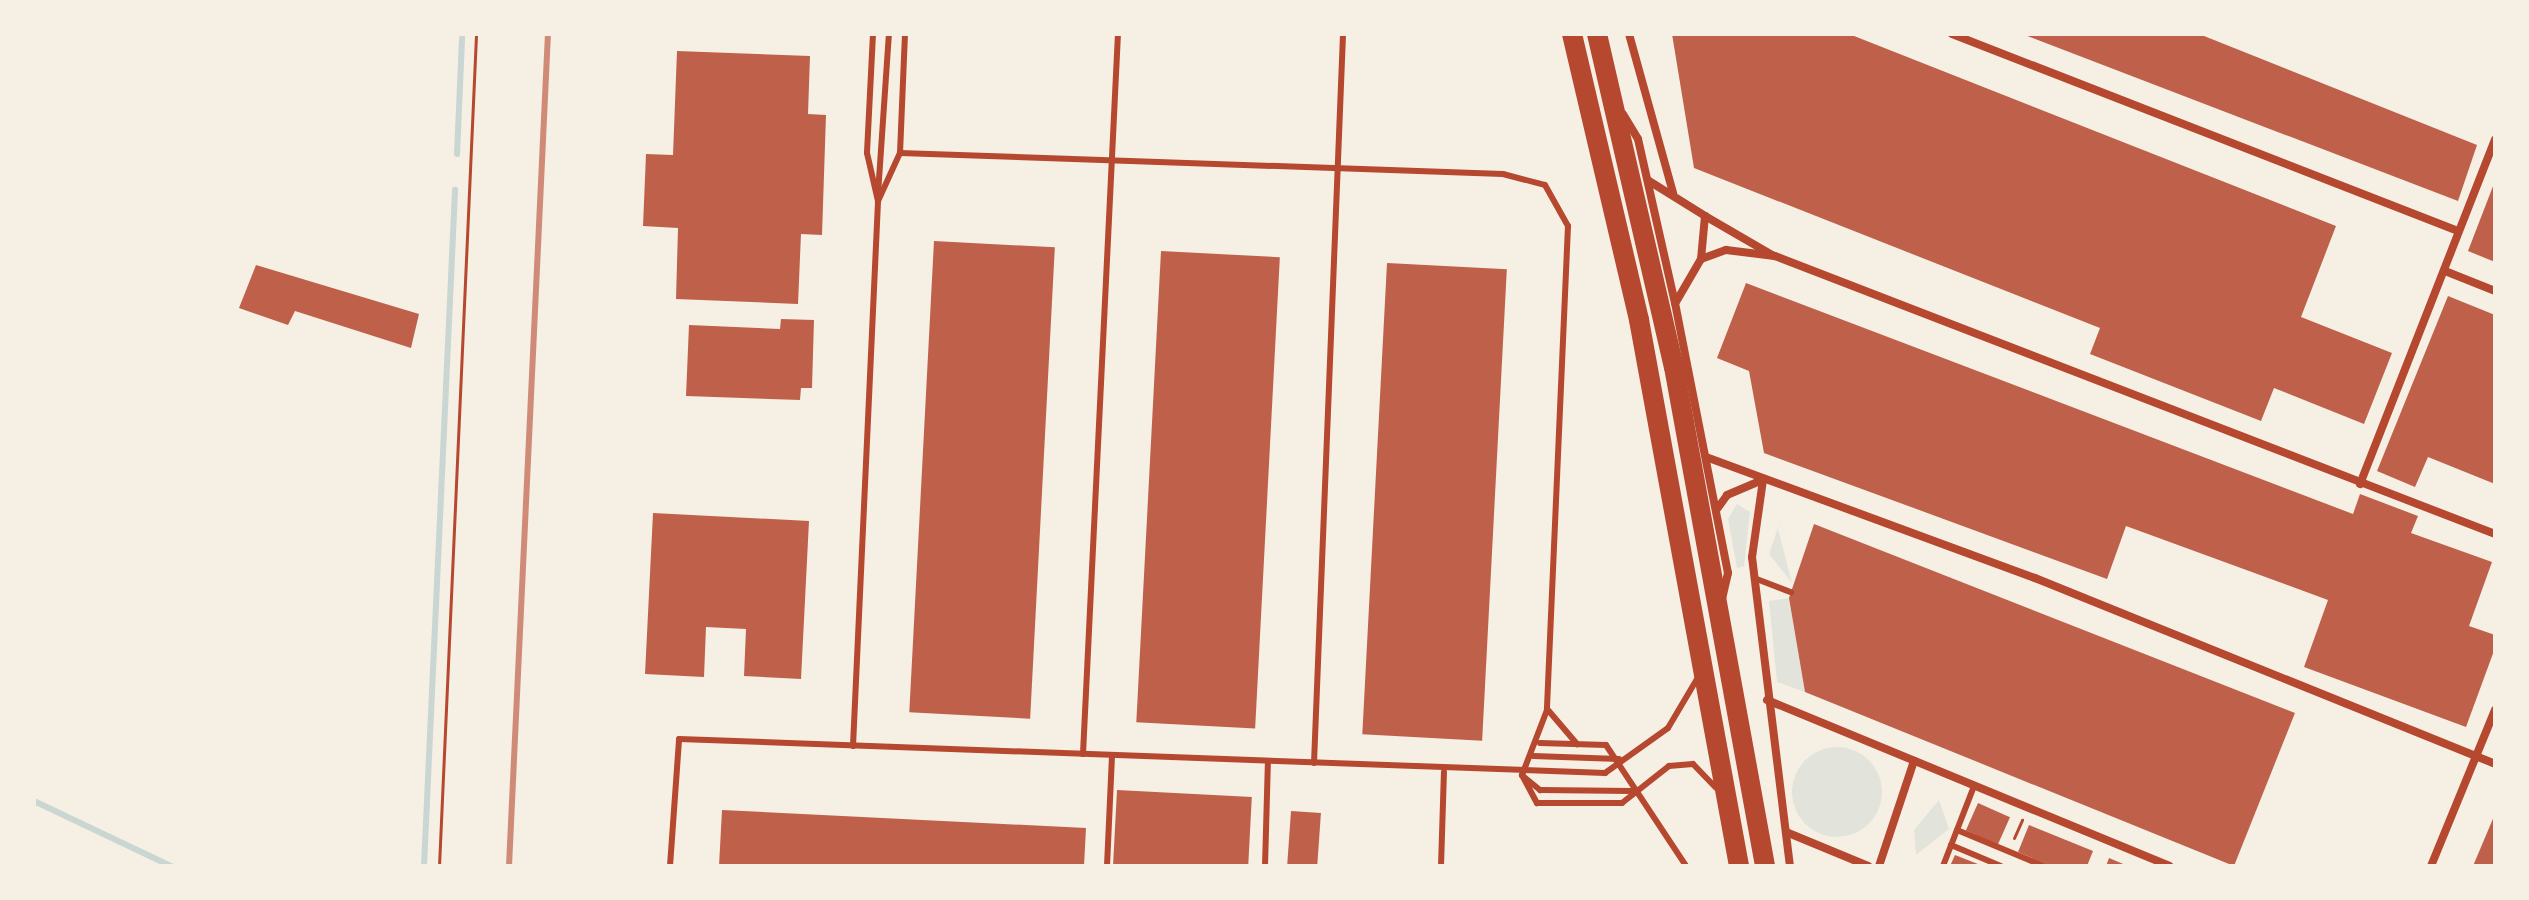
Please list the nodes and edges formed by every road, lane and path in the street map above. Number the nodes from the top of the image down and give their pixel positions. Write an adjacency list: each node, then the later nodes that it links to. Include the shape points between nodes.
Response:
1 (476, 34): 58 (path)
2 (873, 34): 18 (lane, via 867,153)
3 (889, 34): 18 (lane)
4 (905, 34): 13 (lane)
5 (1118, 34): 14 (lane)
6 (1343, 34): 15 (lane)
7 (1572, 34): 34 (highway, via 1639,320)
8 (1597, 34): 11 (highway)
9 (1629, 34): 17 (street)
10 (1952, 34): 20 (street)
11 (1615, 100): 16 (street, via 1638,139); 33 (highway)
12 (2495, 139): 20 (street)
13 (900, 153): 14 (lane); 18 (lane)
14 (1113, 162): 15 (lane, via 1165,157); 41 (lane)
15 (1336, 167): 36 (lane, via 1528,177 1560,201 1568,226); 48 (lane)
16 (1649, 181): 17 (street); 25 (street)
17 (1673, 193): 19 (street)
18 (878, 201): 40 (lane)
19 (1705, 216): 21 (street); 22 (street)
20 (2458, 231): 23 (street)
21 (1775, 256): 22 (street, via 1726,250); 28 (street)
22 (1701, 259): 25 (street)
23 (2445, 271): 24 (street); 28 (street)
24 (2495, 291)
25 (1675, 303): 26 (street)
26 (1706, 457): 27 (street); 29 (street)
27 (1763, 480): 29 (street, via 1727,495); 31 (street); 44 (street, via 2035,578)
28 (2360, 484): 30 (street)
29 (1717, 509): 33 (street, via 1728,573)
30 (2495, 534)
31 (1754, 578): 32 (lane); 35 (street)
32 (1791, 592)
33 (1720, 608): 65 (highway)
34 (1704, 656): 45 (lane, via 1693,695 1668,728); 54 (highway)
35 (1767, 700): 47 (street); 56 (street)
36 (1547, 710): 38 (lane); 39 (lane)
37 (2495, 710): 44 (street)
38 (1540, 743): 39 (lane); 43 (lane)
39 (1577, 744): 45 (lane, via 1606,745)
40 (853, 746): 41 (lane); 59 (lane, via 679,739)
41 (1083, 754): 42 (lane)
42 (1112, 756): 46 (lane); 60 (lane)
43 (1533, 756): 45 (lane); 51 (lane)
44 (2475, 757): 49 (street); 73 (street)
45 (1619, 759): 51 (lane, via 1605,773); 53 (lane)
46 (1268, 761): 48 (lane); 61 (lane)
47 (1914, 761): 52 (street); 68 (street)
48 (1314, 763): 50 (lane)
49 (2495, 764)
50 (1444, 772): 51 (lane); 62 (lane)
51 (1522, 775): 53 (lane, via 1540,790); 53 (lane, via 1537,803 1603,806 1622,803)
52 (1974, 786): 55 (lane); 72 (street)
53 (1632, 791): 54 (lane, via 1669,766 1693,764 1708,773); 63 (lane)
54 (1730, 813): 64 (highway)
55 (1957, 830): 57 (lane); 71 (lane)
56 (1786, 832): 66 (street); 67 (street)
57 (1951, 845): 69 (lane); 70 (lane)
58 (439, 866)
59 (670, 866)
60 (1107, 866)
61 (1265, 866)
62 (1441, 866)
63 (1686, 866)
64 (1739, 866)
65 (1765, 866)
66 (1790, 866)
67 (1868, 866)
68 (1879, 866)
69 (1943, 866)
70 (2001, 866)
71 (2044, 866)
72 (2169, 866)
73 (2431, 866)

